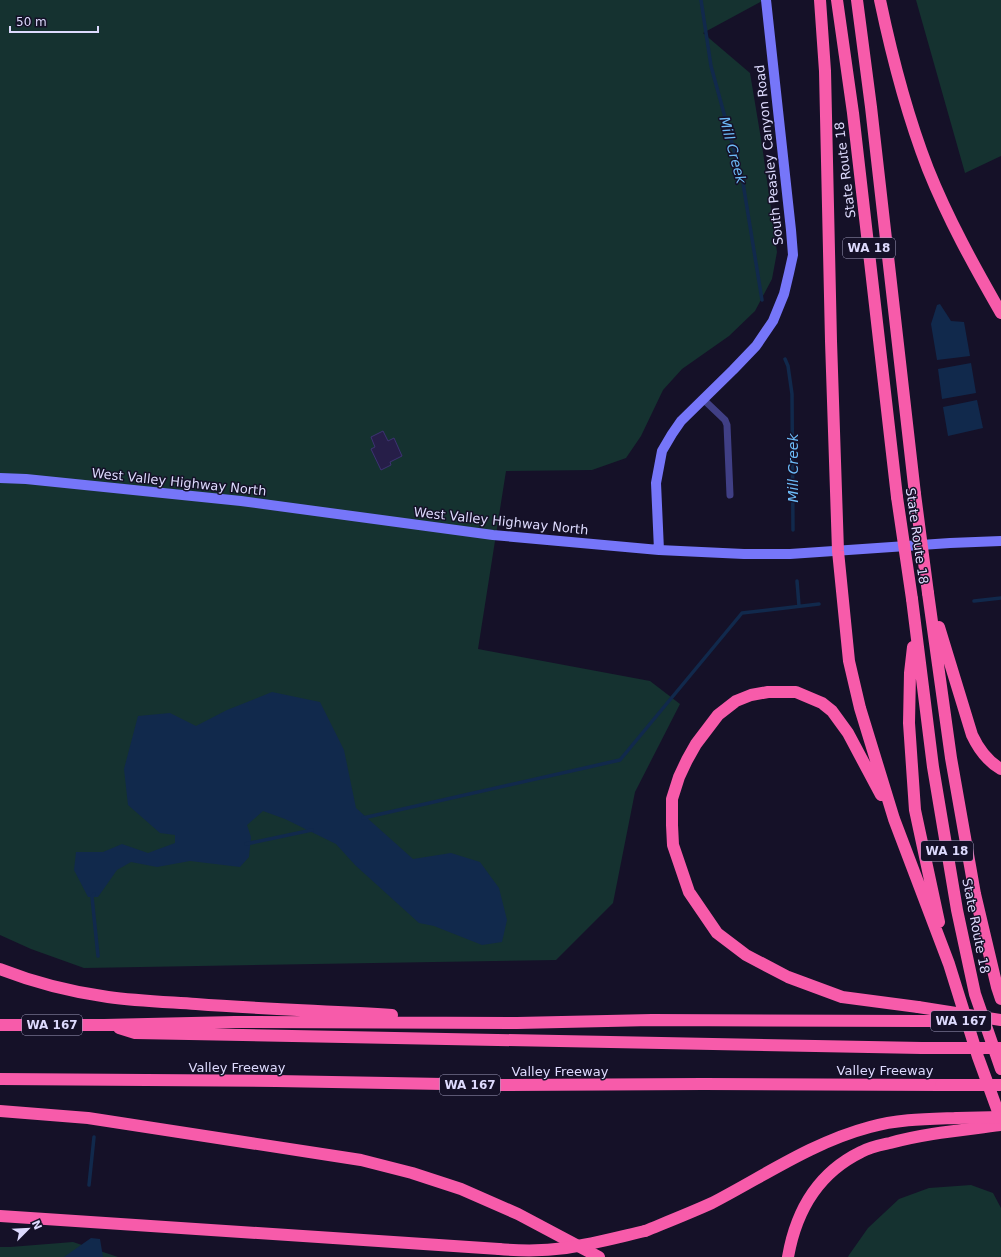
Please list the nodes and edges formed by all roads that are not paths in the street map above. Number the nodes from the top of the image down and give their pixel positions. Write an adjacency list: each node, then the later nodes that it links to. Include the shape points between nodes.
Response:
1 (766, 0): 7 (main road, South Peasley Canyon Road, via 793,254 784,294 772,321 756,346)
2 (820, 0): 12 (highway, via 825,71 830,341)
3 (837, 0): 14 (highway, State Route 18 / WA 18, bridge)
4 (856, 0): 13 (highway, State Route 18 / WA 18, bridge)
5 (880, 0): 6 (highway, via 895,66 928,169 948,215)
6 (1001, 313)
7 (704, 400): 9 (lane, via 727,424); 11 (main road, South Peasley Canyon Road, via 681,421 662,451 656,483)
8 (0, 478): 11 (main road, West Valley Highway North, via 241,501 493,535)
9 (730, 495)
10 (1001, 541): 12 (main road, West Valley Highway North)
11 (659, 550): 12 (main road, West Valley Highway North, via 751,554)
12 (838, 551): 16 (highway, via 849,661 860,708)
13 (928, 593): 15 (highway, via 972,735 985,756); 19 (highway, State Route 18 / WA 18, via 954,774 975,894)
14 (915, 628): 17 (highway, via 910,674 915,810); 25 (highway, State Route 18 / WA 18, via 933,767 957,910 975,994)
15 (1001, 769)
16 (894, 819): 17 (highway); 20 (highway, bridge, via 848,733 832,711 822,703 796,692 751,695 736,701 718,715 696,744 679,777 672,799 673,845 689,892 717,933 746,955 788,977 842,997)
17 (949, 964): 29 (highway, via 978,1057)
18 (0, 969): 21 (highway, via 40,982 116,998 276,1010)
19 (1001, 1000)
20 (1001, 1021): 21 (highway, WA 167, bridge, via 652,1020)
21 (517, 1023): 23 (highway, WA 167, via 235,1022)
22 (0, 1025): 23 (highway, WA 167)
23 (104, 1025): 24 (highway, WA 167, bridge, via 136,1033)
24 (1001, 1048)
25 (1001, 1069)
26 (0, 1079): 27 (highway, Valley Freeway / WA 167, bridge, via 500,1085)
27 (1001, 1085)
28 (0, 1111): 32 (highway, via 88,1118 361,1160 461,1189 518,1214)
29 (1001, 1119): 31 (highway, bridge, via 904,1120 870,1127 812,1148 711,1203 645,1231 565,1248 523,1251)
30 (1001, 1125): 33 (highway, via 908,1138 862,1151 828,1174 812,1193 802,1209)
31 (0, 1215)
32 (599, 1257)
33 (788, 1257)

